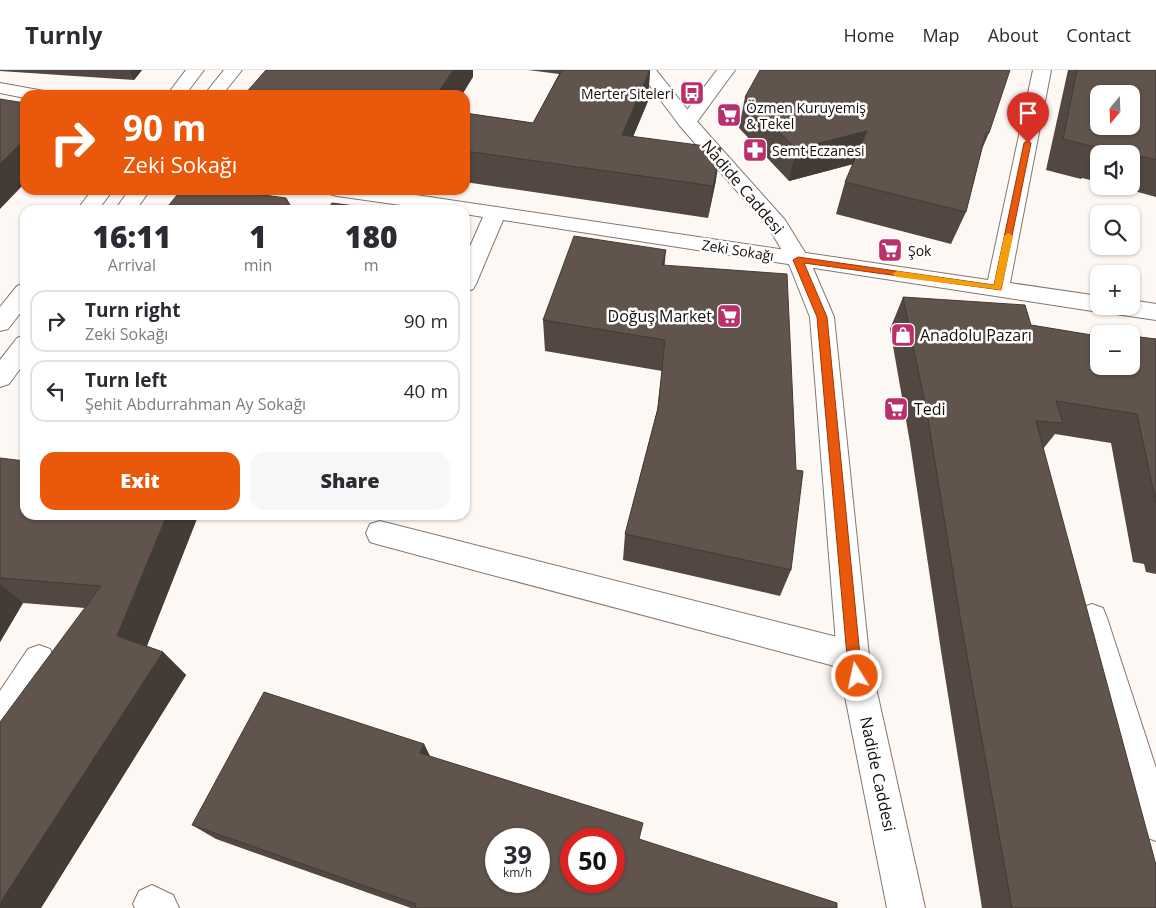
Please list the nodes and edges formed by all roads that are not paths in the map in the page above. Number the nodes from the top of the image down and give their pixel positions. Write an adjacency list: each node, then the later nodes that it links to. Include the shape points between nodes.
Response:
1 (195, 70): 7 (street)
2 (233, 70): 8 (street)
3 (647, 70): 10 (street, Nadide Caddesi)
4 (726, 70): 10 (street)
5 (1042, 70): 19 (street)
6 (0, 88): 9 (street)
7 (180, 90)
8 (217, 90)
9 (20, 92)
10 (687, 122): 17 (street, Nadide Caddesi, via 778,225)
11 (99, 195): 13 (street)
12 (373, 195): 14 (street, Zeki Sokağı)
13 (91, 205)
14 (445, 205)
15 (470, 208): 16 (street, Zeki Sokağı)
16 (496, 212): 17 (street, Zeki Sokağı); 18 (street)
17 (798, 260): 19 (street, Zeki Sokağı); 29 (street, Nadide Caddesi, via 822,317)
18 (470, 272)
19 (998, 288): 21 (street, Zeki Sokağı)
20 (20, 298): 24 (street)
21 (1090, 303)
22 (1140, 310): 23 (street)
23 (1156, 312)
24 (0, 324)
25 (20, 351): 26 (street)
26 (0, 378)
27 (380, 533): 29 (street)
28 (1092, 618): 32 (street)
29 (853, 656): 33 (street, Nadide Caddesi)
30 (39, 660): 31 (street)
31 (0, 720)
32 (1156, 823)
33 (906, 908)

